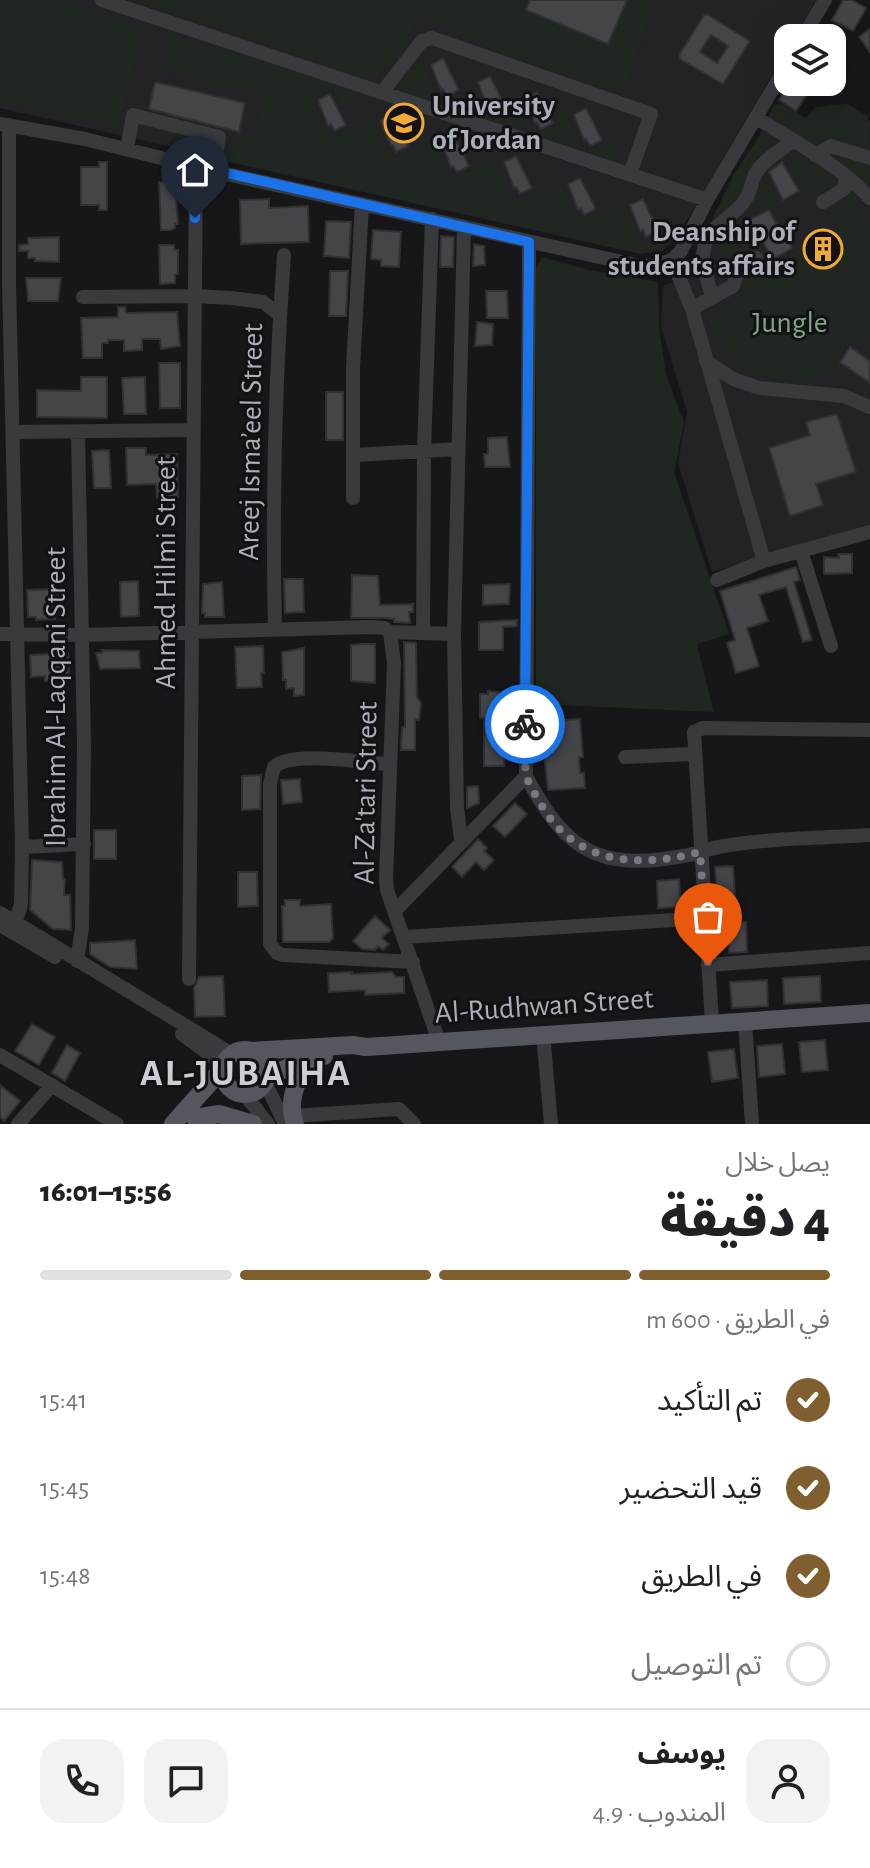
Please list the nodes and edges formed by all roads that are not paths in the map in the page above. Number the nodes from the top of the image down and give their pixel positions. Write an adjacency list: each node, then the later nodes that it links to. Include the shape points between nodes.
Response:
1 (102, 0): 5 (street)
2 (826, 1): 3 (street)
3 (811, 24)
4 (774, 88): 6 (street)
5 (383, 91): 14 (street); 14 (street, via 422,41 432,38 651,114)
6 (757, 118): 8 (street); 17 (street)
7 (4, 124): 9 (street); 26 (street)
8 (792, 141): 10 (street); 29 (street, via 752,175 746,198 710,233 703,256)
9 (127, 149): 12 (street); 13 (street, via 133,115 219,137)
10 (815, 155): 11 (street, via 831,146); 15 (street)
11 (870, 158)
12 (196, 166): 13 (street); 27 (street, Ahmed Hilmi Street)
13 (213, 171): 19 (street)
14 (630, 174): 17 (street)
15 (846, 177): 16 (street); 18 (street, via 844,189)
16 (870, 198)
17 (707, 200): 25 (street)
18 (823, 202)
19 (362, 204): 20 (street); 39 (street, via 353,368)
20 (432, 219): 21 (street); 38 (street)
21 (464, 227): 22 (street); 37 (street)
22 (529, 242): 25 (street, via 640,266); 58 (street)
23 (284, 255): 31 (street, Areej Isma’eel Street)
24 (756, 258): 29 (street, via 741,262 733,286)
25 (672, 260): 30 (street)
26 (4, 283): 35 (street)
27 (193, 296): 28 (street); 31 (street, via 263,302); 34 (street, Ahmed Hilmi Street)
28 (83, 297)
29 (711, 298): 30 (street)
30 (692, 309): 32 (street)
31 (280, 315): 45 (street, Areej Isma’eel Street)
32 (706, 361): 33 (street, via 759,388 844,396); 43 (street)
33 (870, 407)
34 (192, 430): 36 (street); 46 (street, Ahmed Hilmi Street)
35 (14, 432): 36 (street); 50 (street)
36 (78, 433): 52 (street, Ibrahim Al-Laqqani Street)
37 (458, 449): 38 (street); 51 (street)
38 (424, 451): 39 (street); 48 (street)
39 (355, 455): 40 (street)
40 (353, 498)
41 (870, 532): 42 (street)
42 (801, 551): 43 (street); 53 (street)
43 (764, 561): 44 (street)
44 (717, 580)
45 (275, 630): 46 (street); 47 (street, via 371,627)
46 (192, 632): 52 (street); 72 (street, Ahmed Hilmi Street)
47 (390, 632): 48 (street); 57 (street, Al-Za'tari Street, via 394,663)
48 (423, 632): 51 (street)
49 (0, 634): 50 (street)
50 (18, 634): 52 (street); 62 (street)
51 (454, 634): 60 (street)
52 (82, 635): 61 (street, Ibrahim Al-Laqqani Street)
53 (831, 646)
54 (870, 730): 55 (street, via 703,728 694,732)
55 (693, 754): 56 (street); 63 (street)
56 (625, 757)
57 (389, 764): 64 (street, Al-Za'tari Street, via 386,879); 70 (street, via 299,759 274,767 269,936 273,949 283,955)
58 (526, 776): 60 (street); 63 (street, via 554,823 592,853 633,862)
59 (870, 835): 63 (street, via 738,844)
60 (461, 840): 64 (street)
61 (84, 844): 62 (street); 69 (street, Ibrahim Al-Laqqani Street)
62 (22, 847): 66 (street, via 19,895)
63 (700, 852): 65 (street)
64 (396, 910): 67 (street, Al-Za'tari Street)
65 (705, 918): 67 (street); 71 (street)
66 (6, 922): 69 (street); 82 (street)
67 (405, 937): 70 (street, Al-Za'tari Street)
68 (870, 953): 71 (street)
69 (77, 961): 82 (street)
70 (413, 962): 77 (street, Al-Za'tari Street)
71 (708, 965): 75 (street)
72 (189, 979)
73 (870, 1013): 74 (main road, Al-Rudhwan Street)
74 (745, 1021): 75 (main road, Al-Rudhwan Street); 95 (street)
75 (712, 1023): 76 (main road, Al-Rudhwan Street)
76 (543, 1033): 77 (main road, Al-Rudhwan Street); 94 (street)
77 (439, 1042): 78 (main road, Al-Rudhwan Street)
78 (366, 1047): 79 (main road, Al-Rudhwan Street); 81 (main road, Al-Rudhwan Street)
79 (252, 1051): 82 (main road, via 241,1050); 83 (main road, via 267,1066)
80 (0, 1055): 84 (street)
81 (309, 1058): 83 (main road, Al-Rudhwan Street); 87 (main road, via 294,1088)
82 (226, 1063): 85 (main road, via 225,1084); 90 (main road)
83 (266, 1079): 85 (main road, via 260,1089); 87 (street)
84 (52, 1085): 88 (street); 89 (street)
85 (241, 1094): 86 (main road); 92 (street)
86 (191, 1121): 91 (main road, via 219,1114)
87 (291, 1121): 93 (street, via 399,1109)
88 (18, 1124)
89 (117, 1124)
90 (173, 1124)
91 (253, 1124)
92 (268, 1124)
93 (414, 1124)
94 (551, 1124)
95 (752, 1124)

